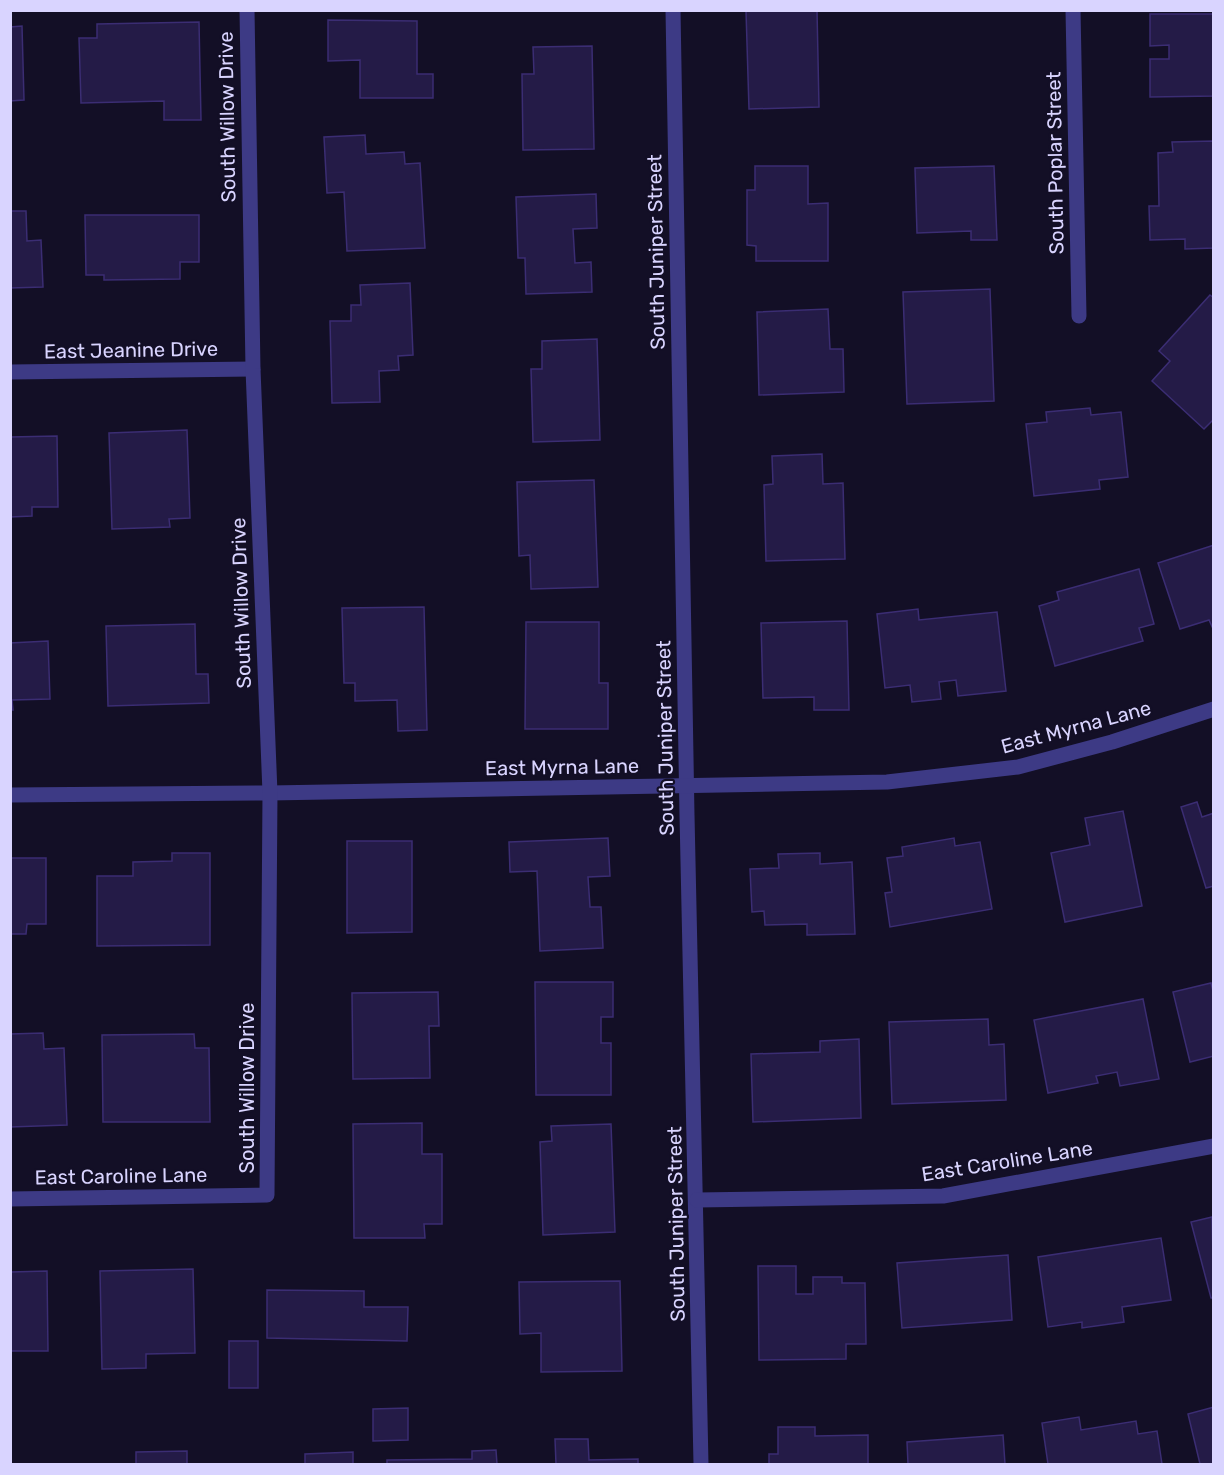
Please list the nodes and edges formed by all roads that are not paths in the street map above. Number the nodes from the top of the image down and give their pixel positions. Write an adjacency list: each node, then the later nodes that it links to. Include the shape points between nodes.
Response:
1 (247, 10): 5 (street, South Willow Drive)
2 (673, 10): 8 (street, South Juniper Street)
3 (1073, 10): 4 (street, South Poplar Street)
4 (1078, 316)
5 (253, 369): 6 (street, East Jeanine Drive); 9 (street, South Willow Drive)
6 (10, 372)
7 (1214, 709): 8 (street, East Myrna Lane, via 1018,767 887,782)
8 (687, 786): 9 (street, East Myrna Lane); 14 (street, South Juniper Street)
9 (270, 793): 10 (street, East Myrna Lane); 12 (street, South Willow Drive)
10 (10, 795)
11 (1214, 1146): 14 (street, East Caroline Lane, via 943,1196)
12 (267, 1195): 13 (street, East Caroline Lane)
13 (10, 1198)
14 (697, 1200): 15 (street, South Juniper Street)
15 (701, 1464)

